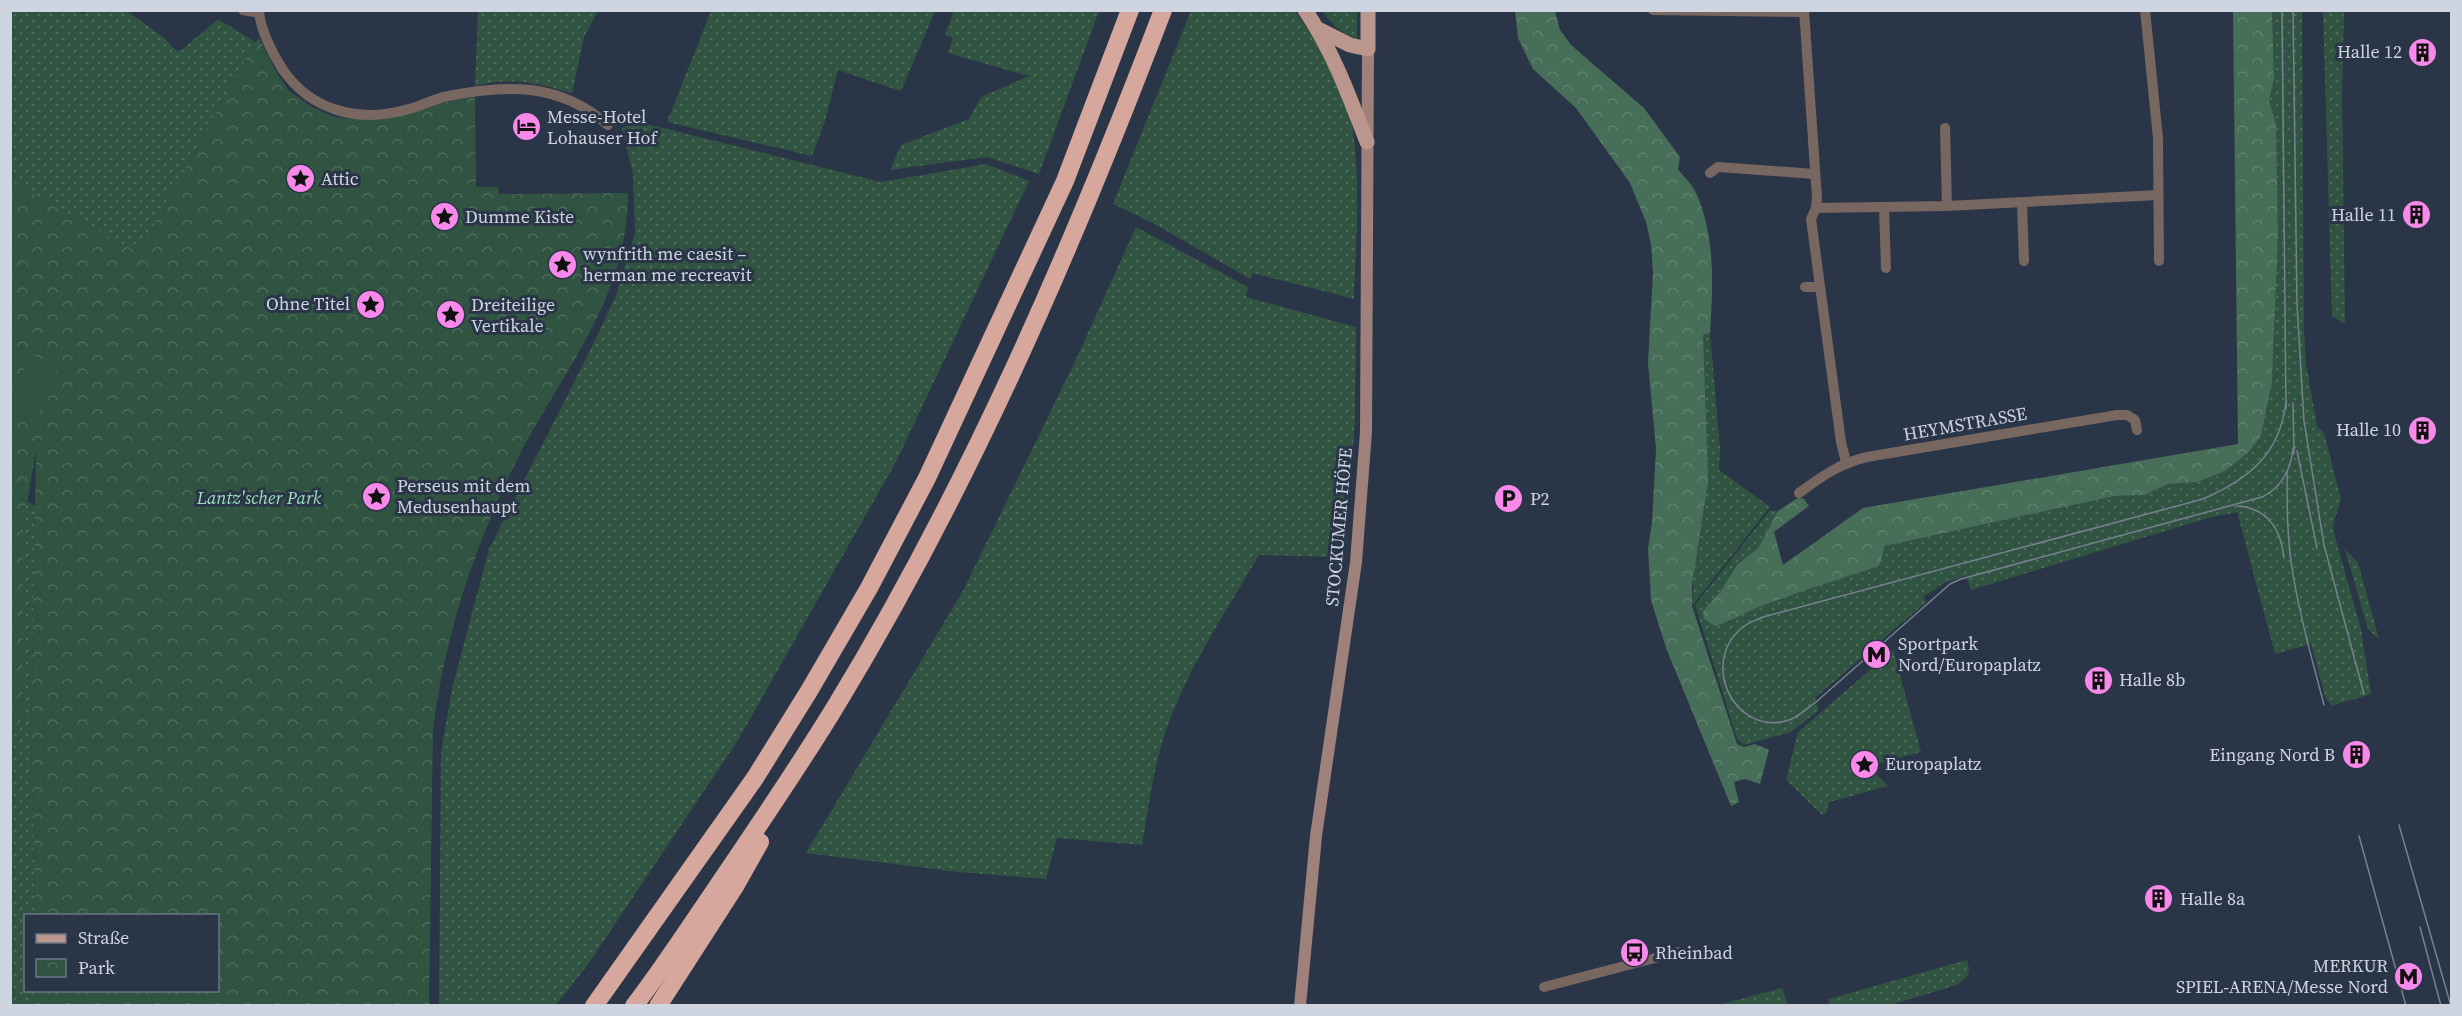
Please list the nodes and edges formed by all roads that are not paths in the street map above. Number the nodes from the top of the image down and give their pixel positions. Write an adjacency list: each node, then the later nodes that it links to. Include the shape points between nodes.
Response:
1 (243, 10): 9 (street)
2 (1131, 10): 33 (highway, via 1065,181 927,478 869,588 755,778)
3 (1163, 10): 30 (highway, via 1093,191 979,440 890,611)
4 (1305, 10): 10 (main road)
5 (1368, 10): 11 (main road)
6 (1653, 10): 8 (street)
7 (2145, 10): 17 (street, via 2158,138)
8 (1804, 11): 16 (street)
9 (259, 12): 12 (street, via 279,63 292,83 335,111 403,111 482,90 524,90 573,100)
10 (1317, 28): 11 (main road, via 1350,45); 14 (main road, via 1338,67)
11 (1368, 49): 14 (street, STOCKUMER HÖFE)
12 (608, 125)
13 (1945, 128): 19 (street)
14 (1367, 142): 36 (street, STOCKUMER HÖFE, via 1366,432 1356,562 1316,836)
15 (1710, 172): 16 (street, via 1718,168)
16 (1815, 174): 20 (street)
17 (2158, 195): 18 (street); 23 (street)
18 (2022, 203): 19 (street); 22 (street)
19 (1947, 206): 21 (street)
20 (1816, 208): 21 (street); 26 (street, via 1811,219)
21 (1884, 208): 24 (street)
22 (2024, 261)
23 (2159, 261)
24 (1886, 268)
25 (1805, 287): 26 (street)
26 (1819, 287): 28 (street)
27 (2137, 430): 28 (street, HEYMSTRASSE, via 2135,420 2117,415)
28 (1846, 462): 29 (street, HEYMSTRASSE)
29 (1799, 493)
30 (779, 796): 34 (highway); 35 (highway, via 755,852)
31 (1678, 952): 32 (street)
32 (1544, 987)
33 (594, 1005)
34 (634, 1005)
35 (658, 1005)
36 (1300, 1005)

